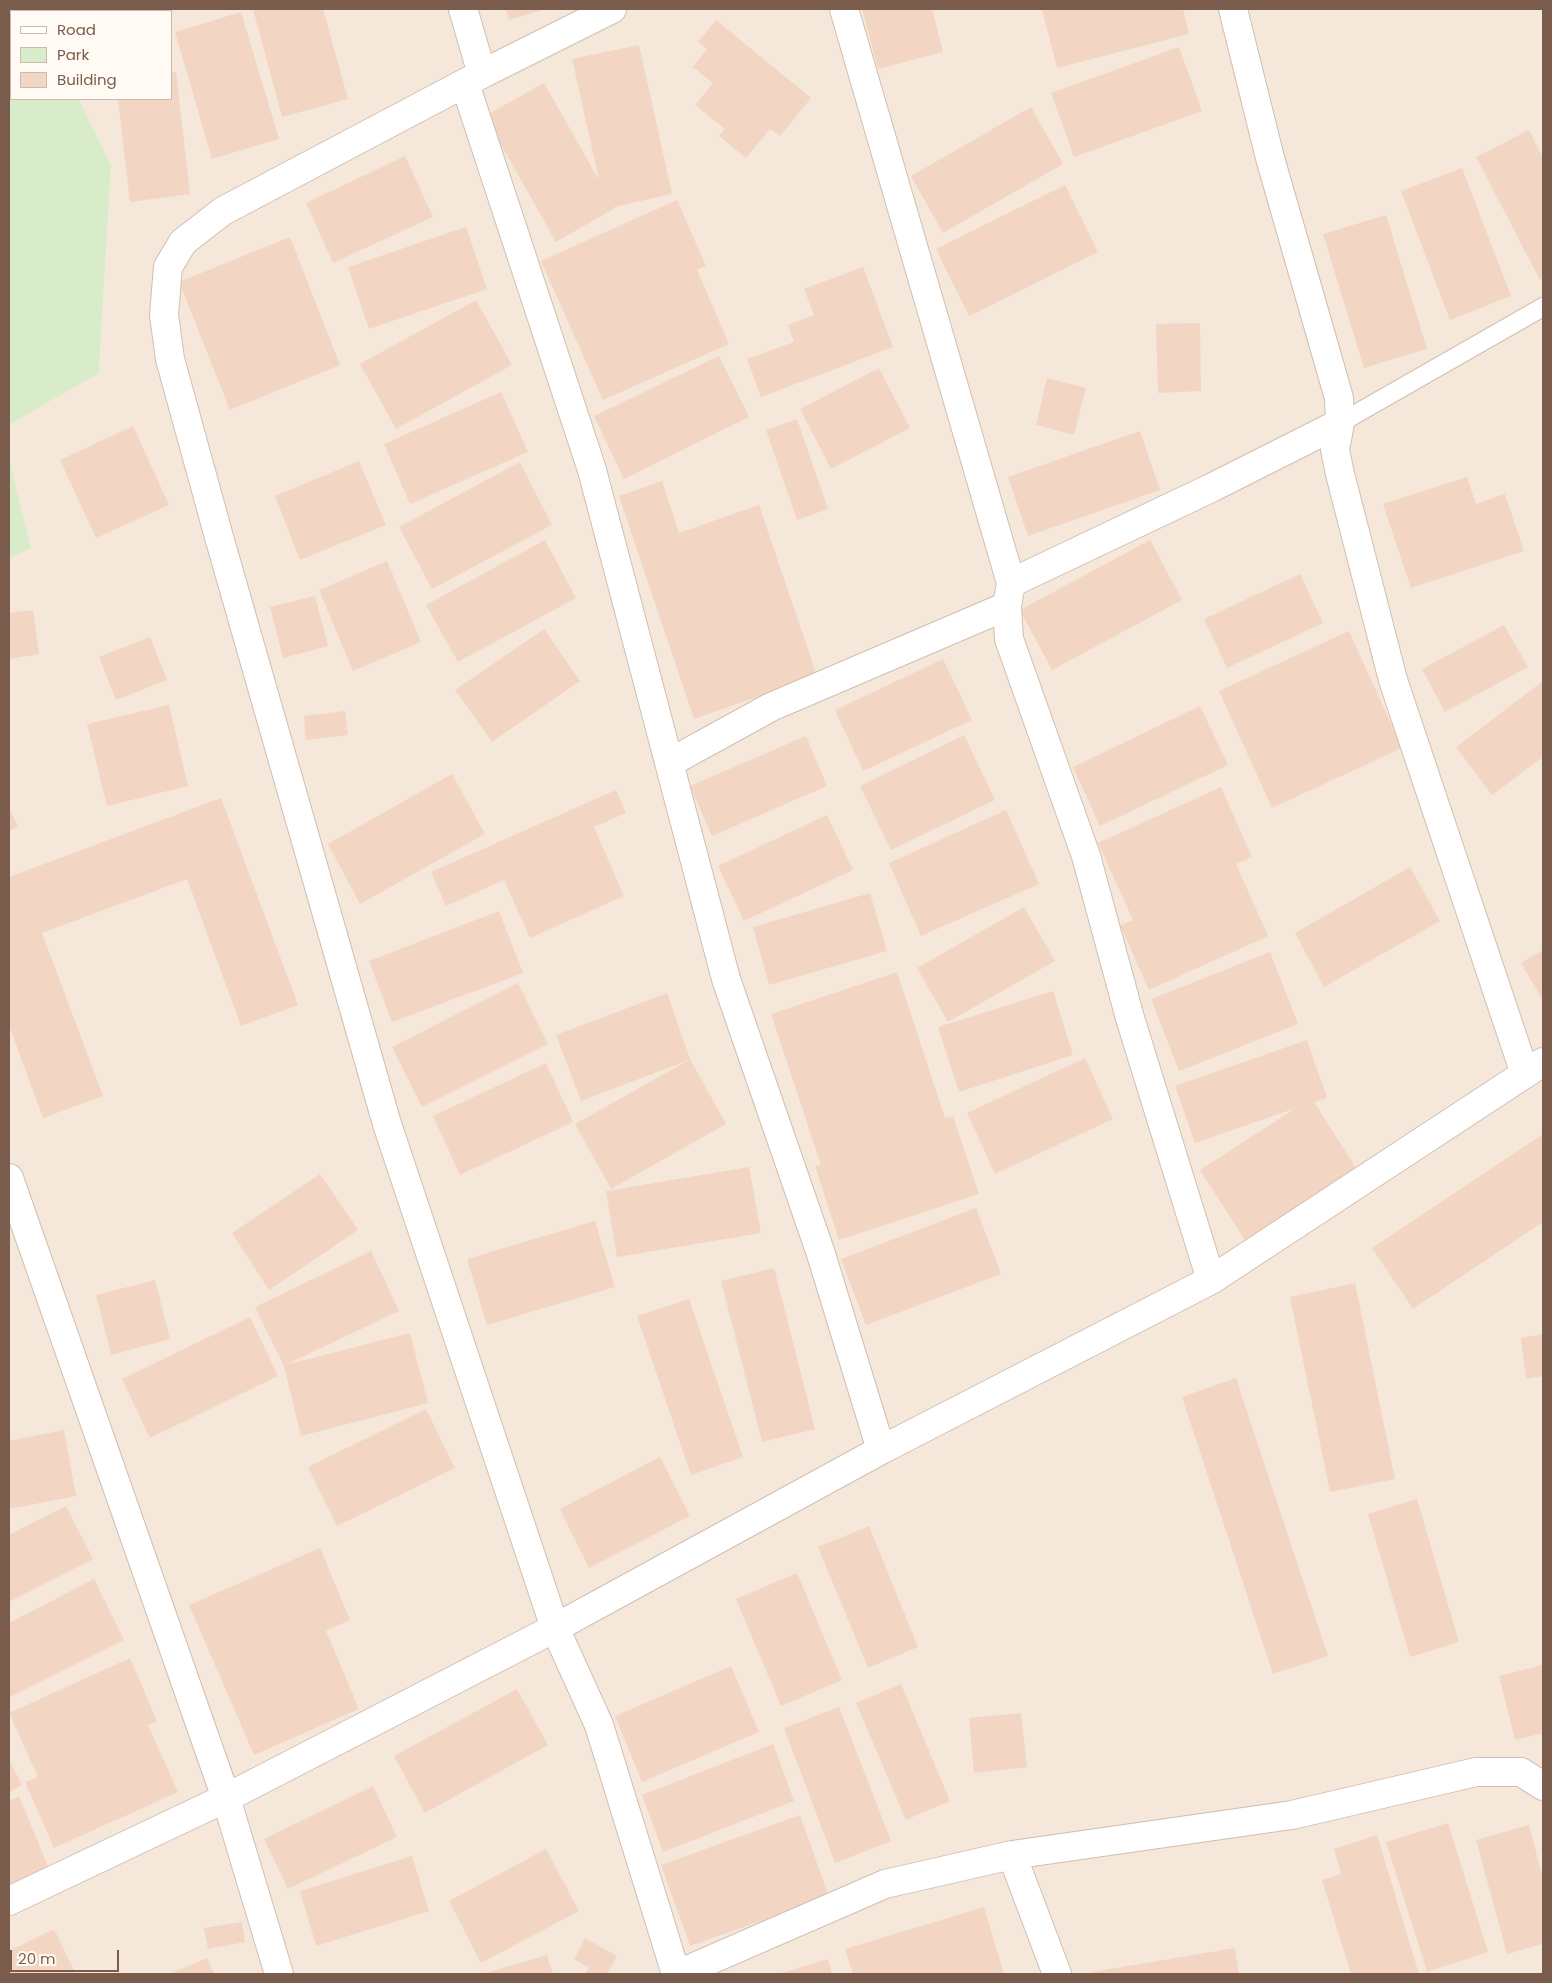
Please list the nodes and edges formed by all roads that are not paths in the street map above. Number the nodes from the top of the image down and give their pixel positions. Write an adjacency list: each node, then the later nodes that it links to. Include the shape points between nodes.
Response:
1 (463, 9): 5 (street)
2 (612, 9): 5 (street)
3 (844, 9): 8 (street)
4 (1233, 9): 7 (street, via 1270,158 1339,398)
5 (473, 79): 9 (street, via 592,470); 14 (street, via 223,211 183,242 168,267 164,315 170,359 214,518 388,1124)
6 (1543, 307): 7 (lane)
7 (1340, 423): 8 (street); 10 (street, via 1335,450 1393,680)
8 (1009, 594): 9 (street, via 771,708); 12 (street, via 1009,639 1086,856 1130,1018)
9 (670, 763): 13 (street, via 726,979 821,1254)
10 (1534, 1068): 12 (street)
11 (9, 1178): 16 (street)
12 (1211, 1280): 13 (street)
13 (881, 1450): 14 (street)
14 (555, 1628): 16 (street); 20 (street, via 599,1725)
15 (1543, 1786): 17 (street, via 1520,1772 1476,1772 1292,1815)
16 (226, 1798): 18 (street); 19 (street)
17 (1012, 1854): 20 (street, via 885,1884); 21 (street)
18 (9, 1901)
19 (279, 1974)
20 (677, 1974)
21 (1057, 1974)

